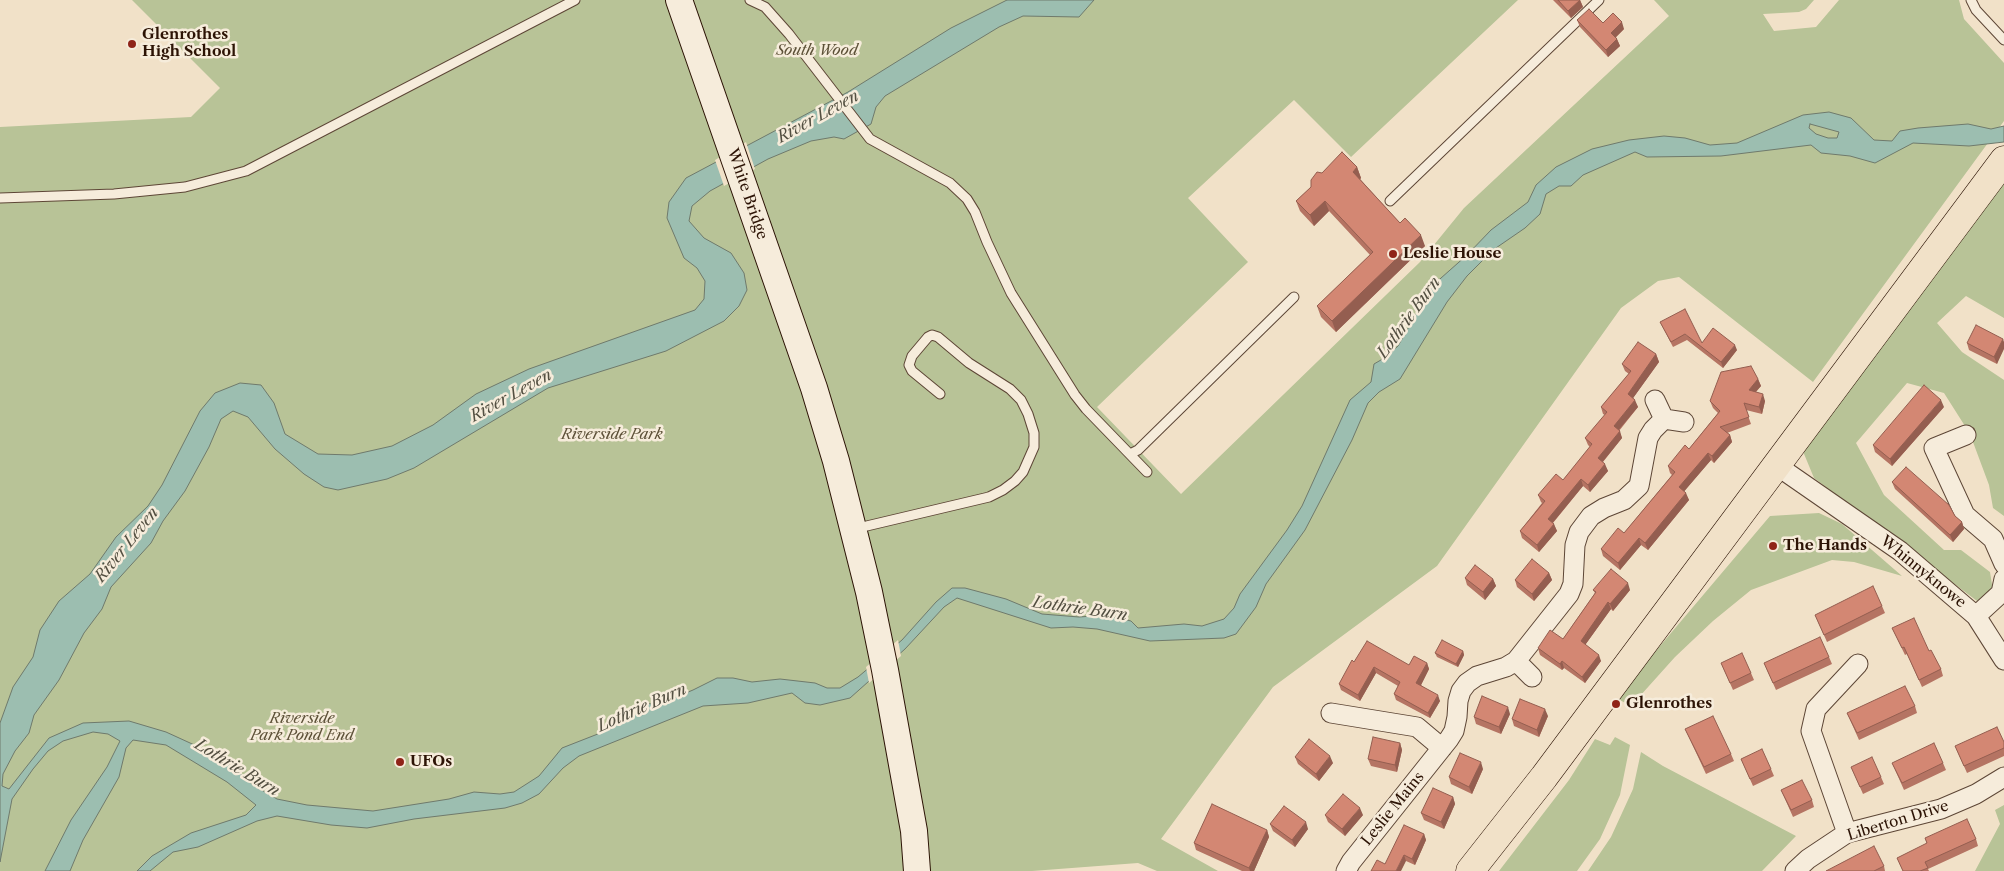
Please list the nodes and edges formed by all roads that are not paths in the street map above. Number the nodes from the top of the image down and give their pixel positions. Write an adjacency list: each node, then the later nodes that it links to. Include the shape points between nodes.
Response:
1 (575, 0): 8 (lane, via 246,171 185,187 114,194)
2 (679, 0): 19 (main road, White Bridge, via 814,388)
3 (750, 0): 16 (lane, via 765,7 789,34 870,139 950,183 967,199 1011,293 1075,395)
4 (1599, 0): 9 (lane)
5 (1972, 0): 6 (lane, via 1976,10)
6 (2004, 40)
7 (1999, 167): 17 (main road)
8 (0, 198)
9 (1390, 201)
10 (1294, 297): 16 (lane, via 1138,450)
11 (940, 394): 19 (lane, via 909,365 912,356 932,336 938,337 1021,400 1034,433 1034,447 1023,472 1003,490 989,497)
12 (1655, 400): 13 (street)
13 (1664, 418): 14 (street); 24 (street, Leslie Mains, via 1648,438 1638,486 1624,500 1592,516 1578,532 1573,584 1569,594)
14 (1684, 422)
15 (1966, 435): 20 (street, via 1934,448 1965,515 1994,540)
16 (1130, 454): 18 (lane)
17 (1776, 465): 22 (street, Whinnyknowe, via 1900,551); 33 (main road, via 1544,777)
18 (1147, 472)
19 (854, 529): 31 (main road, White Bridge, via 893,711 914,831)
20 (2004, 564)
21 (2004, 579): 22 (street, via 2001,593)
22 (1976, 616): 23 (street, Whinnyknowe)
23 (2004, 660)
24 (1516, 661): 26 (street); 28 (street, Leslie Mains, via 1467,683 1458,701 1454,731)
25 (1858, 664): 30 (street, via 1816,710 1811,731)
26 (1532, 677)
27 (1331, 713): 28 (street, via 1417,727)
28 (1442, 748): 32 (street, Leslie Mains, via 1356,854)
29 (2004, 777): 30 (street, Liberton Drive, via 1941,809)
30 (1847, 834): 34 (street, Liberton Drive)
31 (917, 871)
32 (1346, 871)
33 (1470, 871)
34 (1795, 871)

